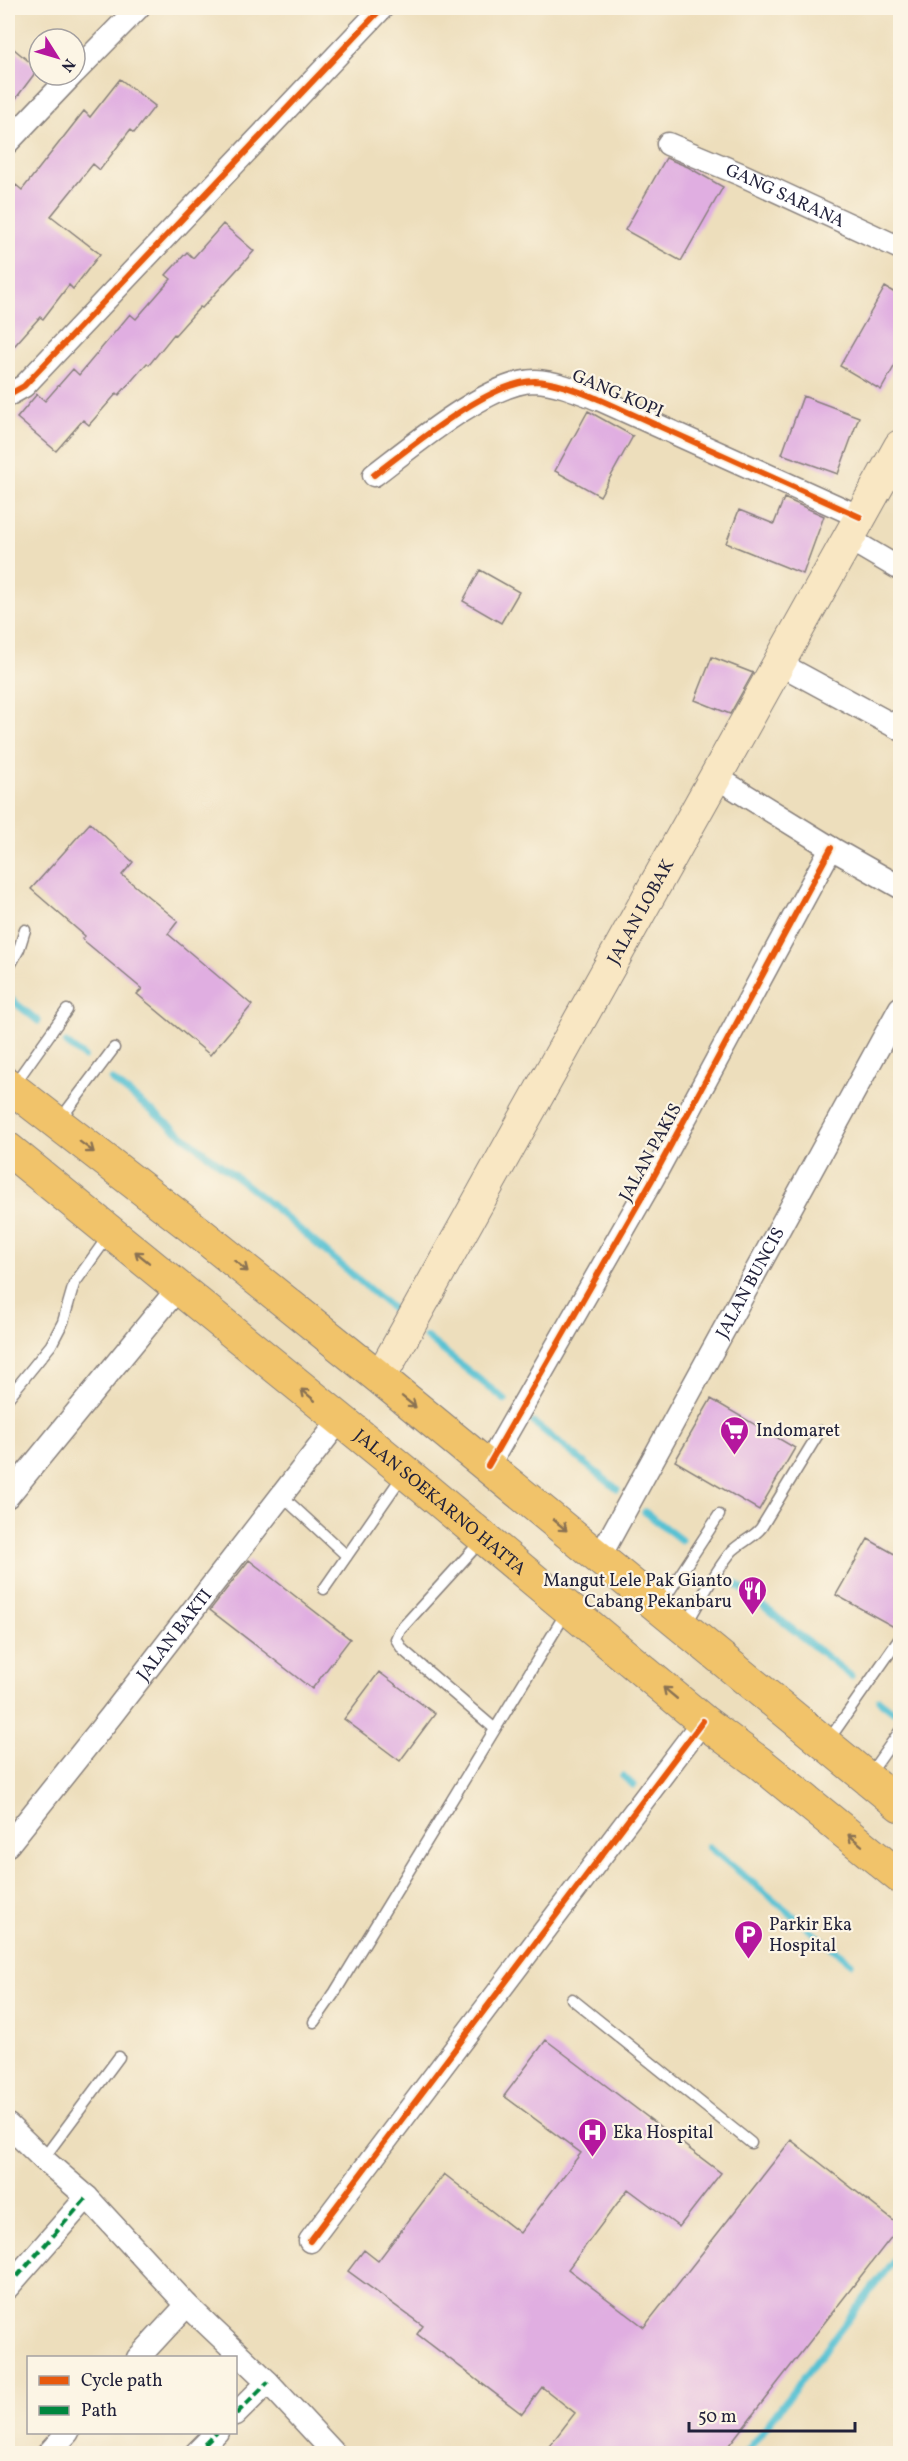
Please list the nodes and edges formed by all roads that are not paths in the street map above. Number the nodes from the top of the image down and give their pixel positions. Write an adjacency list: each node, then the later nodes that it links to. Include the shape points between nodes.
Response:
1 (138, 8): 3 (street)
2 (382, 8): 8 (street, via 24,386)
3 (87, 61)
4 (61, 87): 5 (street)
5 (8, 142)
6 (668, 144): 7 (street, GANG SARANA)
7 (900, 248)
8 (8, 395)
9 (900, 446): 11 (main road, JALAN LOBAK)
10 (374, 475): 11 (street, GANG KOPI, via 468,406 520,383 539,382 561,385 601,400)
11 (854, 528): 12 (street, GANG KOPI); 13 (main road, JALAN LOBAK)
12 (900, 569)
13 (780, 664): 14 (street); 15 (main road, JALAN LOBAK)
14 (900, 729)
15 (716, 777): 16 (street); 28 (main road, JALAN LOBAK)
16 (831, 848): 17 (street); 32 (street, JALAN PAKIS, via 653,1178)
17 (900, 887)
18 (25, 930): 19 (lane)
19 (8, 969)
20 (900, 1008): 39 (street, JALAN BUNCIS)
21 (67, 1010): 23 (lane)
22 (114, 1048): 24 (lane)
23 (10, 1087): 24 (main road)
24 (57, 1124): 28 (main road, one-way to 28)
25 (13, 1158): 26 (main road, JALAN SOEKARNO HATTA)
26 (111, 1232): 27 (main road, JALAN SOEKARNO HATTA, one-way to 26); 29 (lane, via 75,1284 51,1346)
27 (179, 1287): 30 (main road, JALAN SOEKARNO HATTA, one-way to 27); 34 (street)
28 (380, 1378): 32 (main road, one-way to 32)
29 (8, 1398)
30 (339, 1421): 33 (main road, JALAN SOEKARNO HATTA); 35 (street, JALAN BAKTI)
31 (820, 1431): 43 (lane, via 761,1528 723,1563)
32 (488, 1466): 39 (main road, one-way to 39)
33 (405, 1472): 37 (main road, JALAN SOEKARNO HATTA); 38 (lane)
34 (8, 1496)
35 (282, 1496): 38 (lane); 51 (street, JALAN BAKTI)
36 (719, 1515): 41 (lane)
37 (484, 1538): 42 (main road, JALAN SOEKARNO HATTA); 46 (lane, via 396,1639 402,1650)
38 (346, 1556): 40 (lane)
39 (599, 1558): 41 (main road)
40 (324, 1589)
41 (660, 1607): 43 (main road)
42 (569, 1608): 45 (main road, JALAN SOEKARNO HATTA, one-way to 42); 46 (lane)
43 (684, 1628): 48 (main road)
44 (900, 1638): 48 (lane)
45 (704, 1721): 52 (main road, JALAN SOEKARNO HATTA, one-way to 45); 60 (street)
46 (495, 1729): 54 (lane)
47 (900, 1731): 49 (lane)
48 (826, 1743): 49 (main road)
49 (867, 1777): 50 (main road)
50 (900, 1805)
51 (8, 1845)
52 (900, 1877)
53 (572, 1999): 57 (lane)
54 (314, 2022)
55 (119, 2057): 58 (lane)
56 (8, 2125): 58 (street)
57 (751, 2143)
58 (42, 2159): 59 (street)
59 (87, 2197): 61 (street); 62 (street)
60 (310, 2241)
61 (8, 2287)
62 (187, 2305): 63 (street); 64 (street)
63 (140, 2356)
64 (268, 2382): 65 (street); 70 (street)
65 (237, 2413)
66 (67, 2434): 68 (street)
67 (215, 2434): 69 (street)
68 (48, 2454)
69 (195, 2454)
70 (335, 2454)

